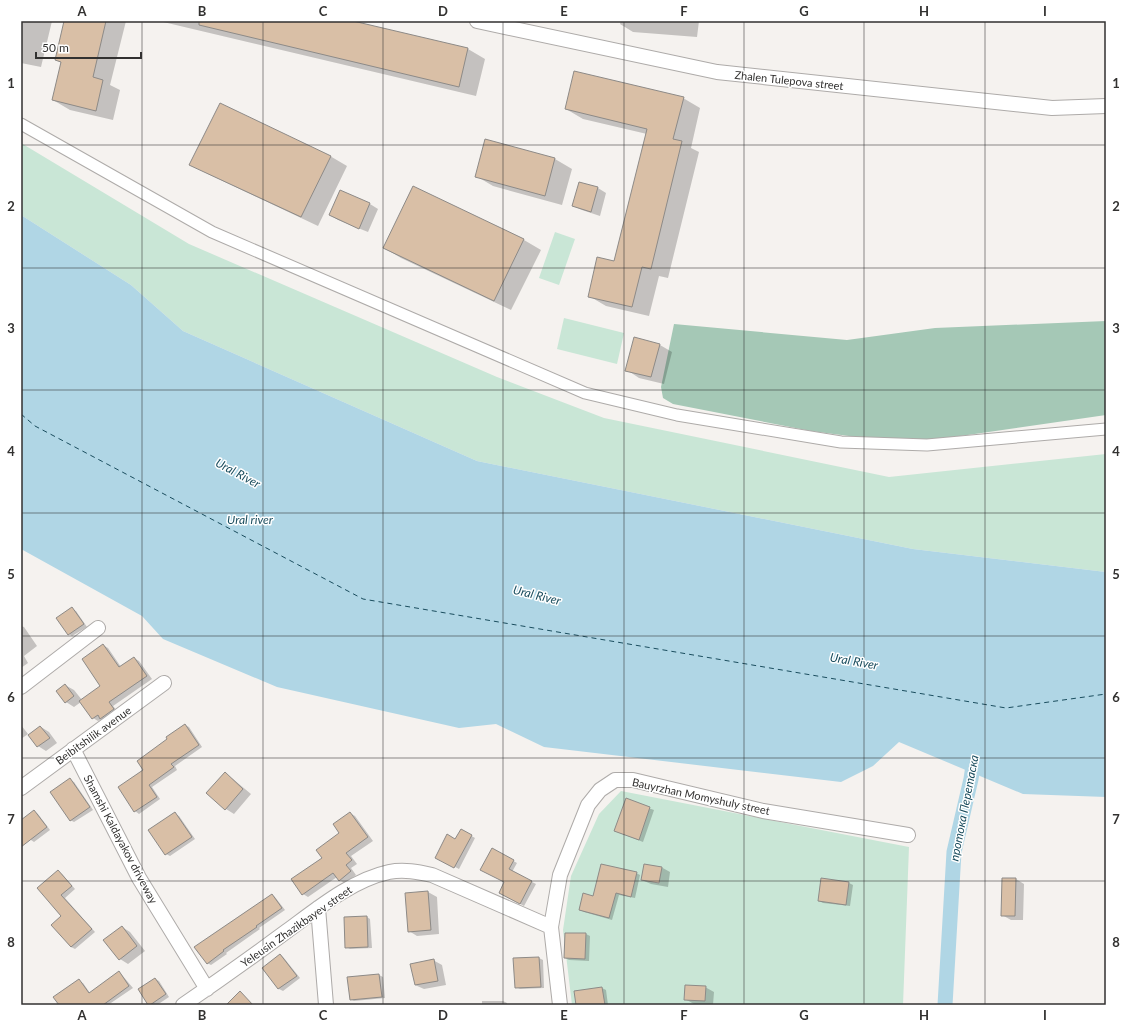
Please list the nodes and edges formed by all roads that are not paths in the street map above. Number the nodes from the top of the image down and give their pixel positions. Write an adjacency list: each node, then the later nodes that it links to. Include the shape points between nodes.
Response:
1 (477, 21): 2 (street, Zhalen Tulepova street)
2 (510, 24): 3 (street, Zhalen Tulepova street, via 717,72 1052,108)
3 (1106, 106)
4 (21, 124): 5 (street, via 212,232 585,393 677,414 841,442 927,445)
5 (1106, 429)
6 (98, 628): 8 (street)
7 (164, 683): 9 (street, Beibitshilik avenue)
8 (24, 684)
9 (74, 749): 10 (street, Beibitshilik avenue); 14 (street, Shamshi Kaldayakov driveway, via 139,878)
10 (21, 788)
11 (908, 835): 13 (street, Bauyrzhan Momyshuly street, via 763,811 633,780 615,780 600,790 588,805 560,875)
12 (318, 908): 13 (street, Yeleusin Zhazikbayev street, via 353,886 372,878 390,872 412,870 432,875); 14 (street, Yeleusin Zhazikbayev street); 16 (street)
13 (551, 927): 17 (street, Bauyrzhan Momyshuly street)
14 (207, 989): 15 (street, Yeleusin Zhazikbayev street)
15 (183, 1005)
16 (326, 1005)
17 (560, 1005)

